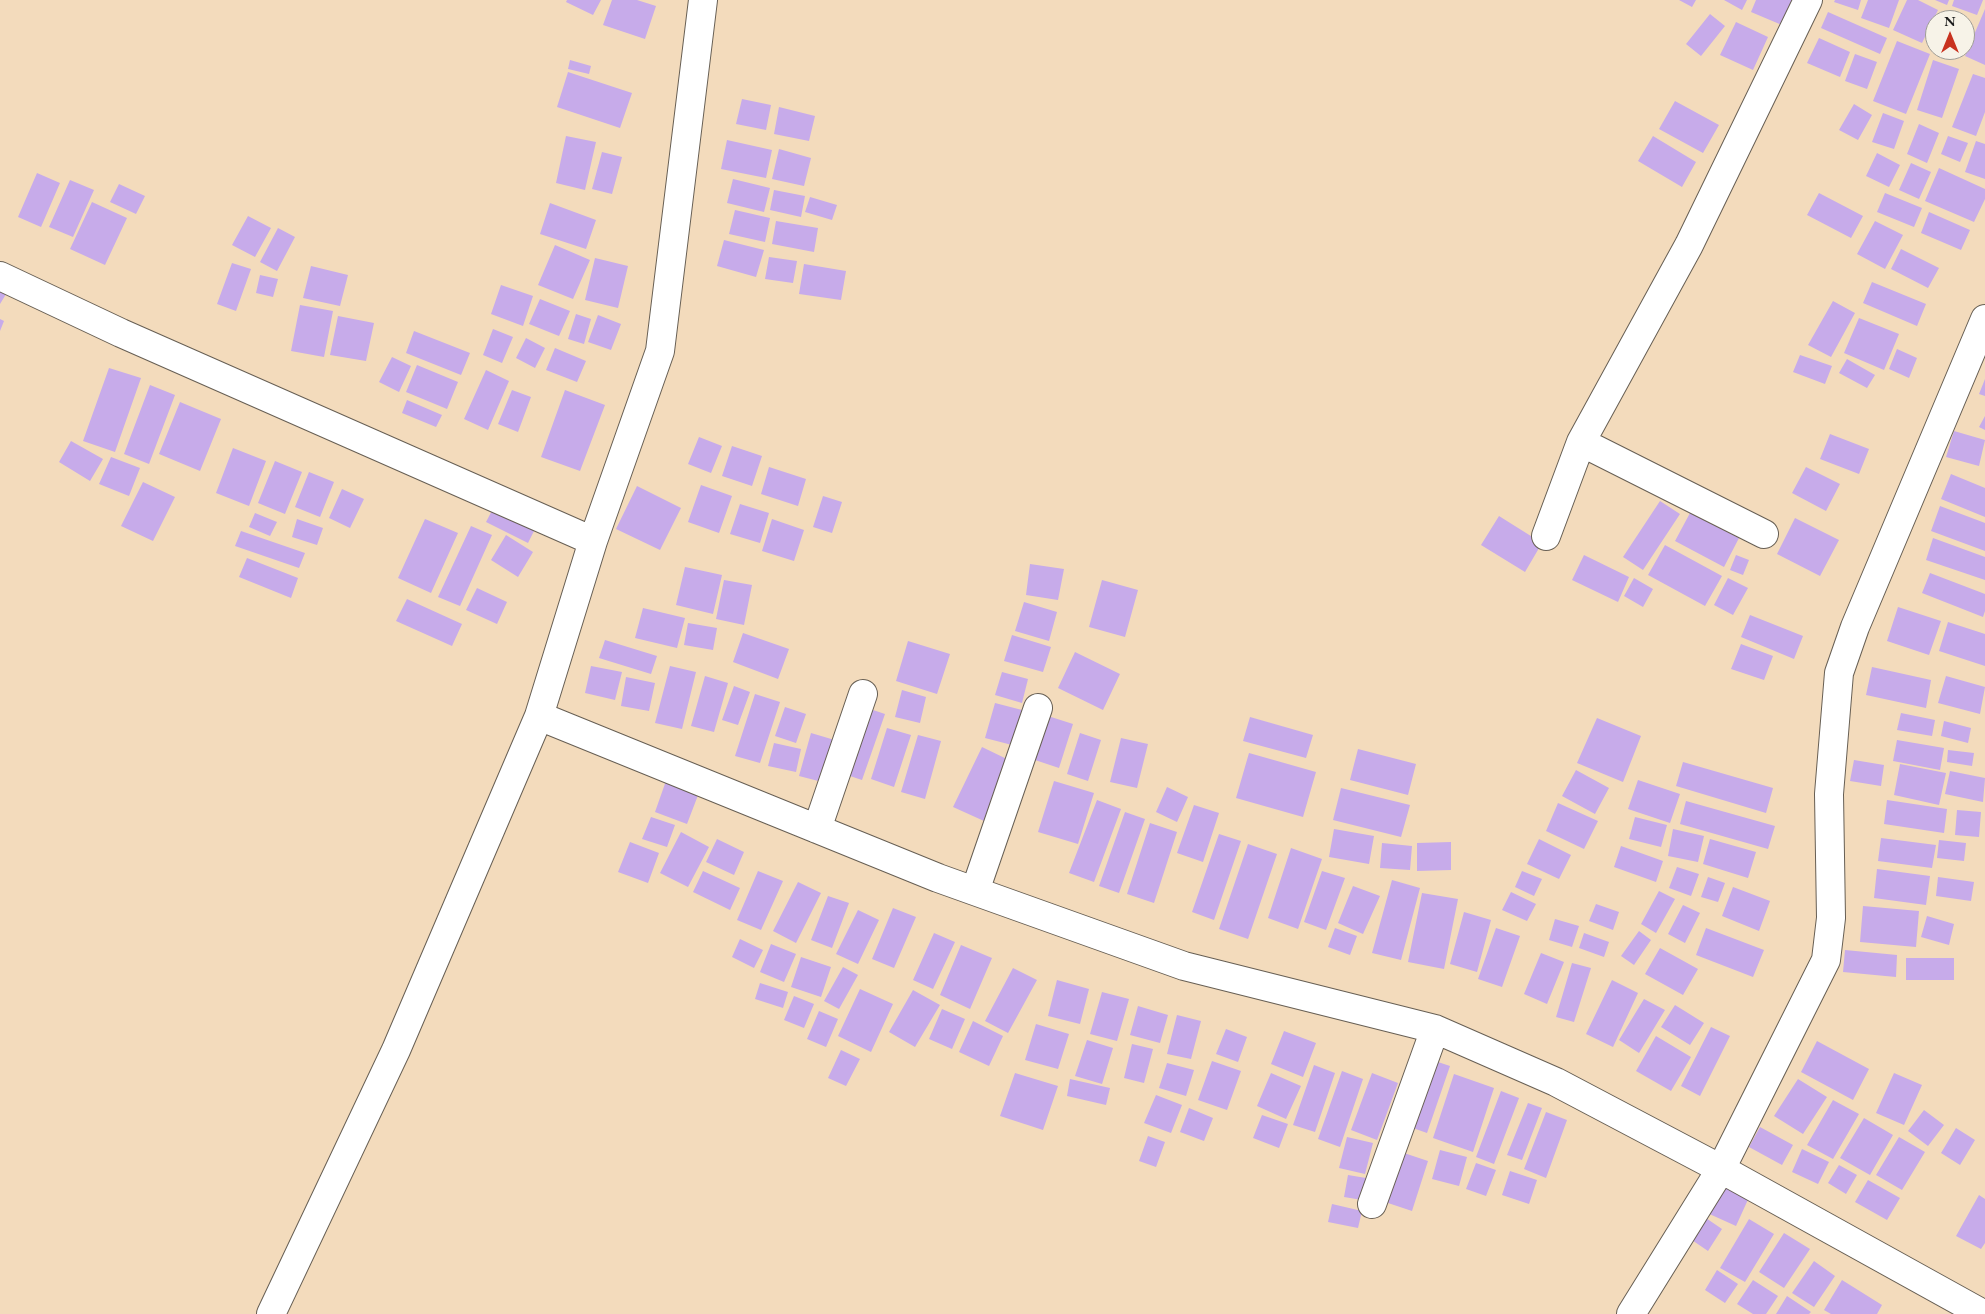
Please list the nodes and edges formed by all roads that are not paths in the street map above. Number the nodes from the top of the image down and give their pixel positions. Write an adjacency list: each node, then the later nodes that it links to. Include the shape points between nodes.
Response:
1 (703, 0): 8 (street, via 660,351)
2 (1808, 0): 5 (street, via 1689,245)
3 (0, 276): 8 (street, via 121,333)
4 (1985, 319): 15 (street, via 1838,673 1828,794 1831,918 1826,960)
5 (1581, 442): 6 (street); 7 (street)
6 (1764, 534)
7 (1546, 536)
8 (593, 541): 11 (street)
9 (862, 694): 12 (street)
10 (1038, 708): 13 (street)
11 (539, 716): 12 (street); 17 (street, via 396,1050)
12 (818, 829): 13 (street)
13 (975, 891): 14 (street, via 1184,966)
14 (1435, 1029): 15 (street, via 1556,1082); 16 (street)
15 (1721, 1168): 18 (street); 19 (street)
16 (1372, 1204)
17 (272, 1314)
18 (1631, 1314)
19 (1983, 1314)

